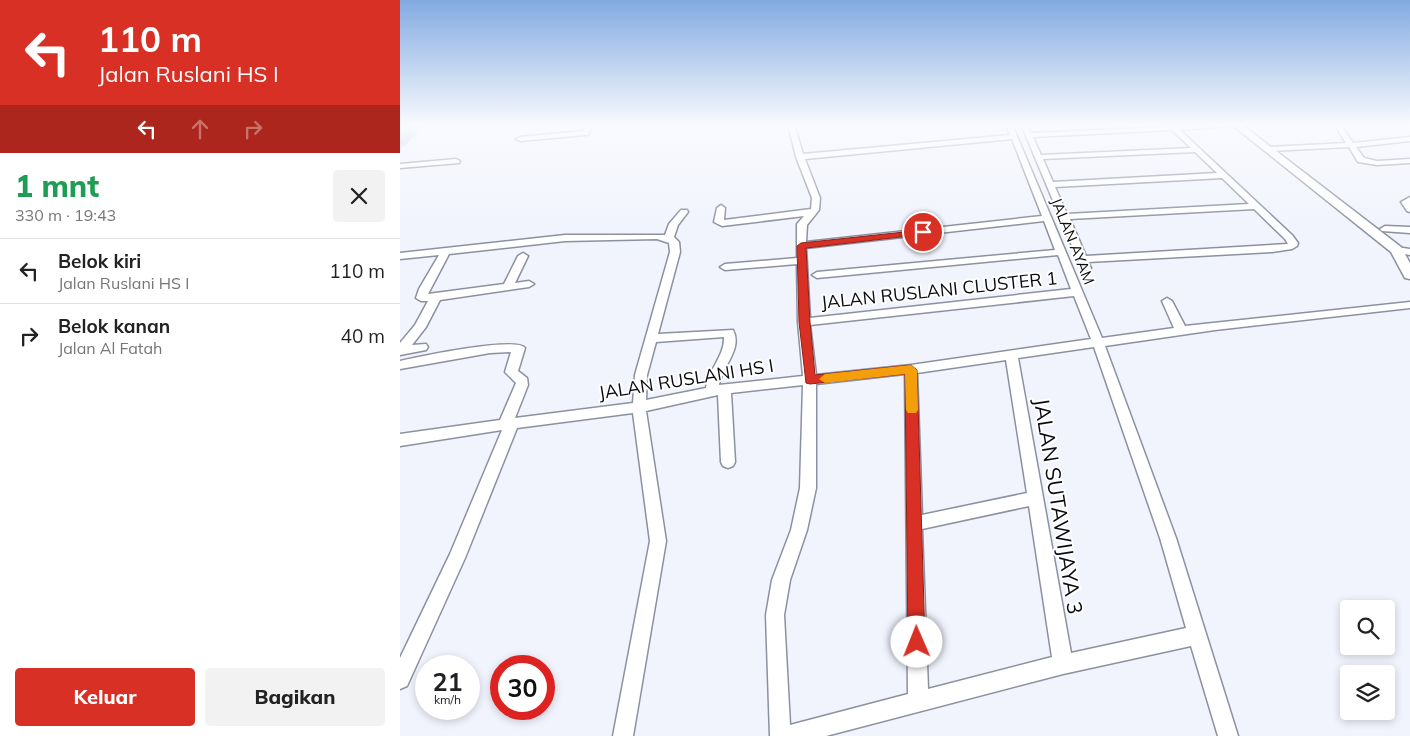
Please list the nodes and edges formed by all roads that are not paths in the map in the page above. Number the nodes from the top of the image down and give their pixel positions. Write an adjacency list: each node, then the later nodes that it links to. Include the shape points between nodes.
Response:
1 (801, 158): 18 (street, via 816,198 814,210)
2 (1022, 158): 20 (street, JALAN AYAM)
3 (1038, 158): 12 (street)
4 (1207, 158): 11 (street)
5 (1286, 158): 25 (street)
6 (1288, 158): 21 (street)
7 (1359, 158): 9 (street, via 1377,163)
8 (456, 161): 10 (street)
9 (1410, 161)
10 (400, 166)
11 (1224, 175): 12 (street); 14 (street)
12 (1050, 185): 19 (street)
13 (1410, 200): 16 (street, via 1404,202)
14 (1258, 206): 19 (street); 19 (street, via 1289,237 1292,246 1084,263)
15 (721, 208): 18 (street, via 719,222 722,223)
16 (1410, 209)
17 (684, 212): 23 (street, via 674,224)
18 (810, 213): 24 (street, via 802,224)
19 (1064, 217)
20 (1042, 219): 24 (street); 28 (street, JALAN AYAM)
21 (1385, 229): 22 (street); 27 (street)
22 (1410, 230)
23 (669, 238): 26 (street, via 565,238); 43 (street, via 674,242 675,252)
24 (805, 246): 31 (street)
25 (1396, 250): 27 (street); 34 (street)
26 (446, 251): 29 (street); 38 (street, via 421,296)
27 (1410, 251)
28 (1061, 252): 33 (street); 37 (street, JALAN AYAM)
29 (400, 256)
30 (523, 256): 36 (street)
31 (802, 261): 32 (street); 41 (street)
32 (725, 267)
33 (817, 275)
34 (1410, 275)
35 (529, 284): 36 (street)
36 (508, 286): 38 (street)
37 (1077, 292): 41 (street, JALAN RUSLANI CLUSTER 1); 44 (street, JALAN AYAM)
38 (436, 298): 46 (street, via 420,327)
39 (1167, 301): 42 (street)
40 (1410, 306): 42 (street, JALAN RUSLANI HS I)
41 (804, 322): 50 (street)
42 (1181, 331): 44 (street, JALAN RUSLANI HS I)
43 (651, 338): 51 (street, via 729,333 730,344 714,376); 52 (street, via 641,375)
44 (1098, 342): 47 (street, JALAN RUSLANI HS I); 58 (street, JALAN AYAM, via 1168,538)
45 (422, 347): 46 (street)
46 (400, 351)
47 (1011, 355): 49 (street, JALAN RUSLANI HS I); 56 (street, JALAN SUTAWIJAYA 3)
48 (400, 365): 53 (street, via 490,349 519,348 511,372 522,385)
49 (911, 370): 50 (street, JALAN RUSLANI HS I); 57 (street)
50 (810, 380): 51 (street, JALAN RUSLANI HS I); 63 (street, via 808,488 799,530 780,585 775,615)
51 (718, 390): 52 (street, JALAN RUSLANI HS I); 55 (street)
52 (639, 407): 53 (street, JALAN RUSLANI HS I); 62 (street, via 658,541)
53 (508, 424): 54 (street, JALAN RUSLANI HS I); 60 (street, via 457,558)
54 (400, 440)
55 (728, 462)
56 (1035, 498): 57 (street); 59 (street, JALAN SUTAWIJAYA 3)
57 (914, 524): 61 (street)
58 (1198, 635): 59 (street); 65 (street, JALAN AYAM)
59 (1063, 664): 61 (street)
60 (400, 679)
61 (918, 702): 64 (street)
62 (623, 736)
63 (780, 736)
64 (786, 736)
65 (1228, 736)

